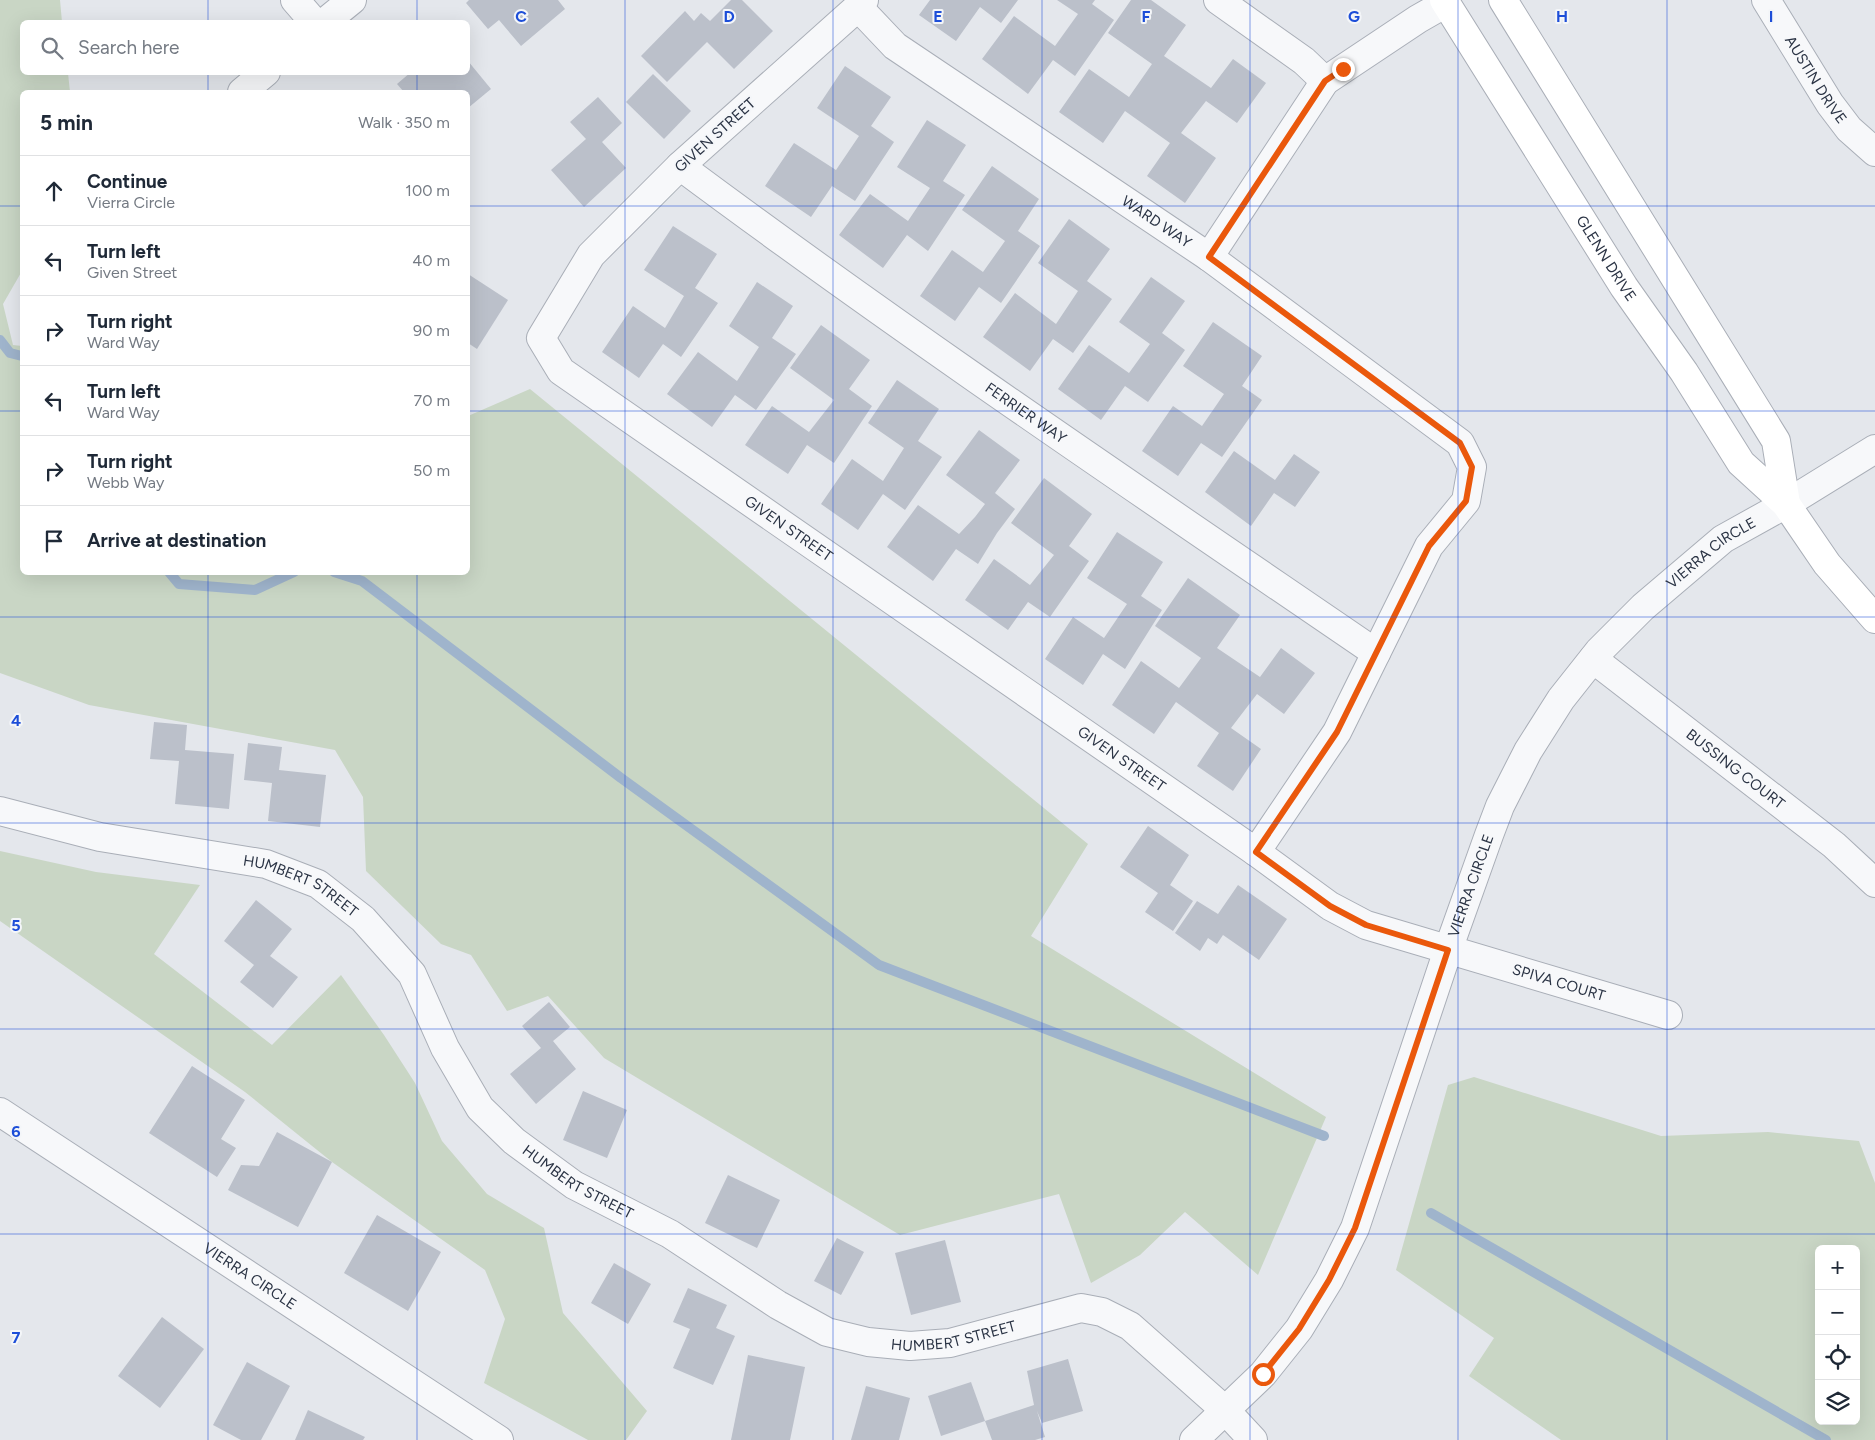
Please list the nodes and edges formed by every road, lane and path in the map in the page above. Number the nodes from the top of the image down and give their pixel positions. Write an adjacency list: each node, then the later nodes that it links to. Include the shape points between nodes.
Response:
1 (295, 0): 8 (street)
2 (352, 0): 9 (street)
3 (1218, 0): 11 (street, via 1304,61)
4 (1503, 0): 17 (street, GLENN DRIVE, via 1776,441)
5 (1766, 0): 13 (street, AUSTIN DRIVE, via 1830,104 1850,129)
6 (1446, 1): 11 (street); 17 (street, GLENN DRIVE, via 1624,287 1684,372 1741,463)
7 (861, 4): 14 (street, GIVEN STREET); 15 (street, WARD WAY, via 895,46)
8 (312, 20)
9 (327, 20)
10 (262, 75): 12 (street)
11 (1325, 81): 15 (street)
12 (244, 90)
13 (1875, 152)
14 (680, 166): 19 (street, FERRIER WAY, via 826,273); 22 (street, GIVEN STREET, via 591,255 541,338 561,371)
15 (1209, 257): 19 (street, WARD WAY, via 1460,443 1472,467 1466,501 1429,546)
16 (1875, 449): 17 (street, VIERRA CIRCLE)
17 (1786, 504): 18 (street, GLENN DRIVE, via 1827,564); 20 (street, VIERRA CIRCLE, via 1723,539 1643,607)
18 (1875, 619)
19 (1376, 653): 22 (street, WARD WAY, via 1337,732)
20 (1592, 659): 23 (street, BUSSING COURT, via 1834,845); 24 (street, VIERRA CIRCLE, via 1561,699 1528,751 1500,806)
21 (0, 811): 27 (street, HUMBERT STREET, via 100,837 266,864 318,884 363,919 412,974 445,1048 480,1108 514,1141 574,1185 670,1234 778,1305 827,1332 868,1342 910,1346 950,1342 1081,1308 1102,1312 1130,1326)
22 (1256, 852): 24 (street, GIVEN STREET, via 1330,906 1366,925)
23 (1875, 883)
24 (1448, 950): 25 (street, SPIVA COURT); 27 (street, VIERRA CIRCLE, via 1355,1228 1299,1329 1263,1374)
25 (1668, 1015)
26 (0, 1112): 28 (street, VIERRA CIRCLE)
27 (1226, 1411): 29 (street, VIERRA CIRCLE); 30 (street, HUMBERT STREET)
28 (499, 1440)
29 (1194, 1440)
30 (1254, 1440)

